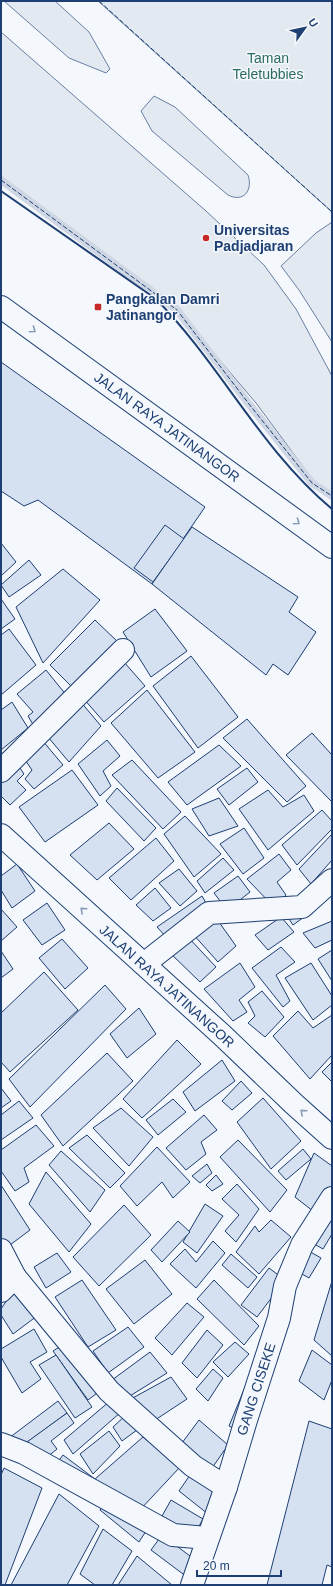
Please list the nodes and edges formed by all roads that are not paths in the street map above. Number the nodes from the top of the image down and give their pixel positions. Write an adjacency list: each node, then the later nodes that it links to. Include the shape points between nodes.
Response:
1 (1, 307): 2 (main road, JALAN RAYA JATINANGOR, one-way to 2)
2 (332, 547)
3 (123, 650): 4 (main road)
4 (1, 771)
5 (1, 835): 7 (main road, JALAN RAYA JATINANGOR, one-way to 5)
6 (332, 880): 7 (main road, via 302,907 209,913)
7 (144, 964): 8 (main road, JALAN RAYA JATINANGOR, one-way to 7)
8 (332, 1138)
9 (332, 1198): 13 (main road, GANG CISEKE, via 302,1245 285,1286 279,1318)
10 (1, 1250): 11 (main road)
11 (8, 1284): 13 (main road, via 109,1391 193,1466)
12 (1, 1444): 14 (main road, via 24,1453 173,1535)
13 (226, 1487): 14 (main road, GANG CISEKE)
14 (208, 1538): 15 (main road, GANG CISEKE)
15 (192, 1585)

